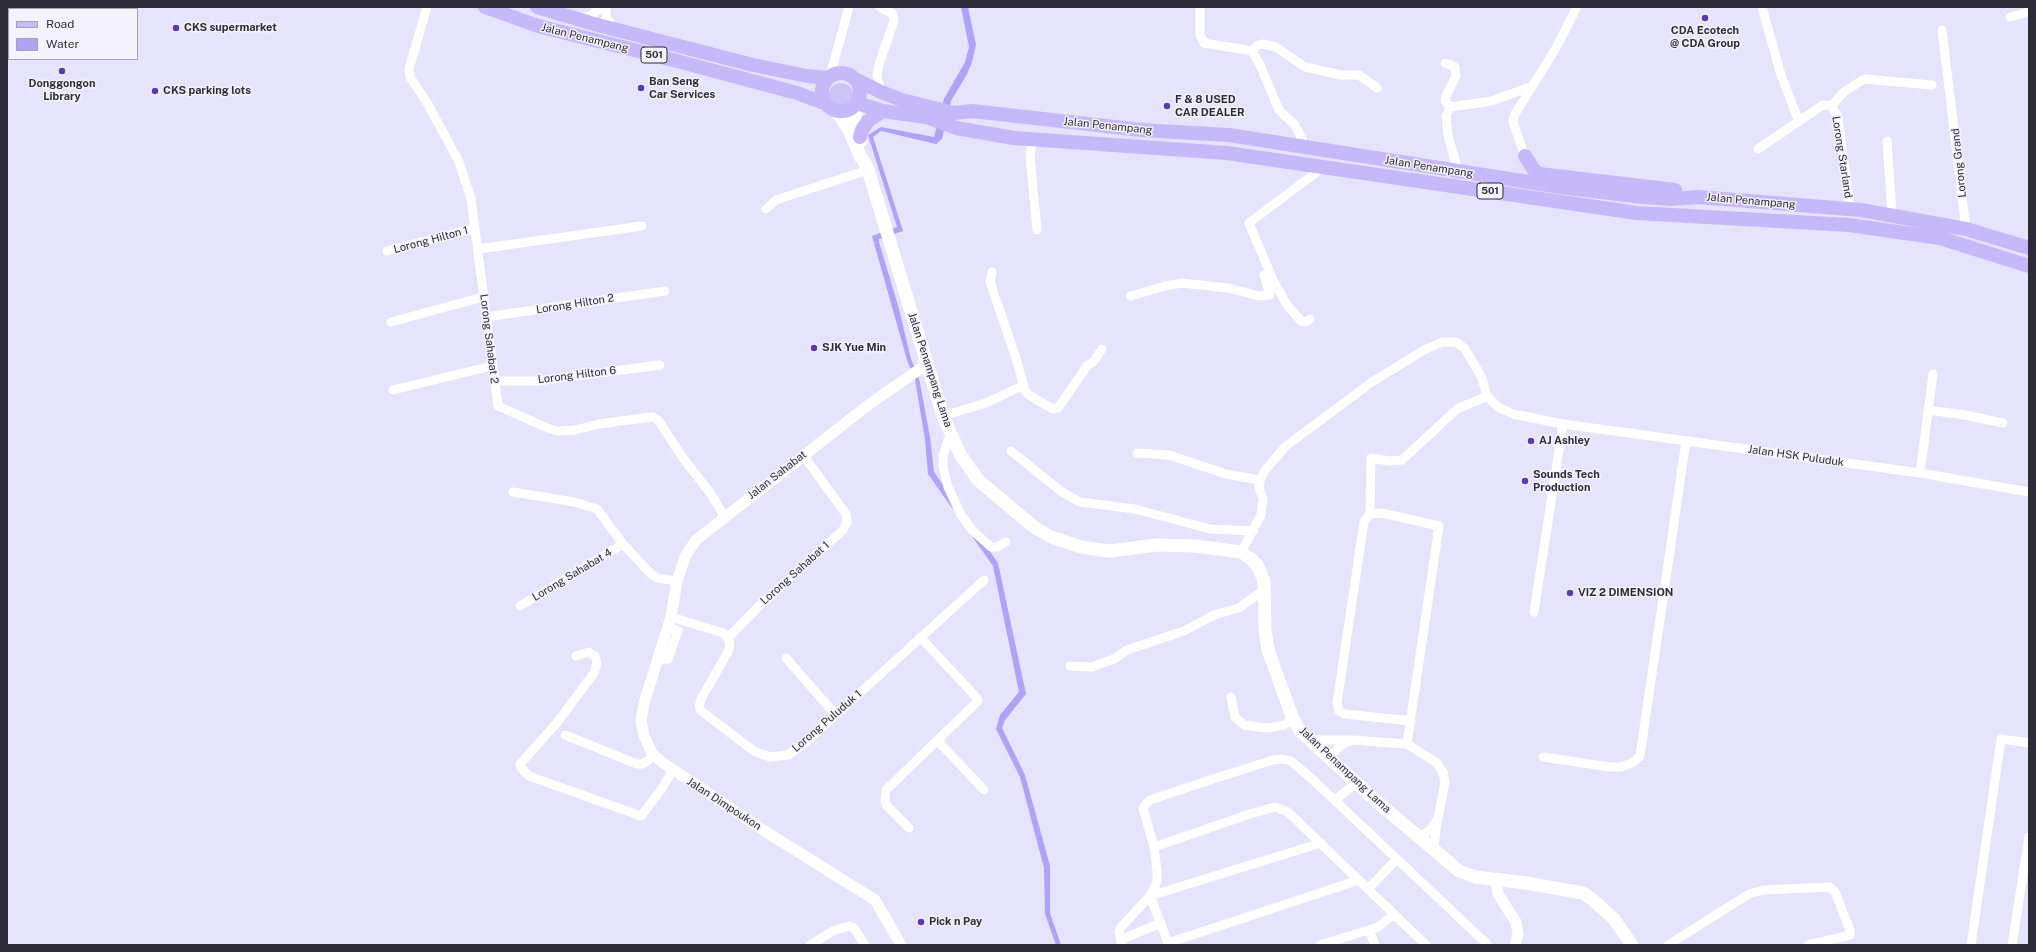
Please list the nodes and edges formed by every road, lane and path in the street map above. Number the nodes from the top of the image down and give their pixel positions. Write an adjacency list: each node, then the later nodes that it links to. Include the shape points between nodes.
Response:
1 (81, 7): 12 (street)
2 (427, 7): 51 (street, Lorong Sahabat 2, via 410,77 459,162 471,199)
3 (485, 7): 26 (main road, Jalan Penampang / 501, via 538,26 797,93)
4 (537, 7): 15 (main road, Jalan Penampang / 501)
5 (602, 7): 15 (street, via 590,16)
6 (606, 7): 16 (street, via 606,18)
7 (848, 7): 20 (street)
8 (880, 7): 25 (street, via 893,14 894,21 879,64 877,76)
9 (1200, 7): 18 (street, via 1200,35 1204,43)
10 (1577, 7): 24 (street)
11 (1762, 7): 33 (street, via 1781,75)
12 (75, 8)
13 (2029, 12): 14 (street)
14 (2010, 17)
15 (574, 18): 16 (main road, Jalan Penampang / 501)
16 (617, 30): 20 (main road, Jalan Penampang / 501, via 753,65 807,76)
17 (1942, 30): 52 (street, Lorong Grand)
18 (1252, 51): 23 (street, via 1262,44 1276,47 1305,67 1342,75 1359,74); 37 (street, via 1279,110 1294,125)
19 (1445, 63): 29 (street, via 1456,72 1445,101)
20 (829, 77): 21 (main road, via 843,73); 26 (main road, via 821,90)
21 (856, 79): 25 (main road, Jalan Penampang / 501); 27 (main road, via 860,91)
22 (1932, 85): 28 (street, via 1864,79 1844,92)
23 (1377, 88)
24 (1531, 89): 29 (street, via 1527,88 1492,101); 39 (street, via 1513,120)
25 (881, 92): 32 (main road, Jalan Penampang / 501)
26 (824, 103): 30 (main road)
27 (855, 105): 30 (main road, via 845,111); 31 (main road, Jalan Penampang / 501); 34 (main road, Jalan Penampang Lama)
28 (1831, 106): 33 (street, via 1823,105); 47 (street, Lorong Starland, via 1838,118)
29 (1450, 107): 42 (street, via 1446,116 1448,135)
30 (836, 111): 40 (main road, Jalan Penampang Lama)
31 (883, 111): 32 (main road, Jalan Penampang / 501); 34 (main road, via 872,116 865,124)
32 (929, 113): 35 (main road, Jalan Penampang / 501, via 948,126); 37 (main road, Jalan Penampang / 501, via 972,111 1141,130 1229,135)
33 (1799, 122): 38 (street)
34 (860, 137): 40 (main road, Jalan Penampang Lama)
35 (1032, 140): 41 (main road, Jalan Penampang / 501, via 1227,153); 53 (street, via 1030,156)
36 (1886, 141): 48 (street)
37 (1306, 147): 42 (main road, Jalan Penampang / 501)
38 (1758, 148)
39 (1525, 156): 43 (main road, via 1519,170); 44 (main road, via 1539,174 1677,190)
40 (866, 165): 46 (street, via 776,200); 67 (main road, Jalan Penampang Lama)
41 (1325, 166): 49 (main road, Jalan Penampang / 501, via 1637,214); 54 (street, via 1249,224)
42 (1458, 171): 43 (main road, Jalan Penampang / 501)
43 (1490, 176): 45 (main road, Jalan Penampang / 501, via 1560,187)
44 (1698, 197): 45 (main road, Jalan Penampang / 501); 47 (main road, Jalan Penampang / 501)
45 (1672, 199): 49 (main road, via 1670,202 1675,212)
46 (766, 208)
47 (1850, 209): 48 (main road, Jalan Penampang / 501)
48 (1892, 215): 52 (main road, Jalan Penampang / 501)
49 (1692, 216): 58 (main road, Jalan Penampang / 501, via 1849,225 1940,238)
50 (642, 226): 56 (street)
51 (474, 228): 56 (street, Lorong Sahabat 2); 57 (street, Lorong Hilton 1)
52 (1966, 229): 55 (main road, Jalan Penampang / 501)
53 (1037, 230)
54 (1251, 232): 61 (street, via 1251,241 1269,286 1270,295 1259,296 1228,288 1182,283); 64 (street, via 1287,305 1301,321 1306,322)
55 (2029, 248)
56 (478, 249): 62 (street, Lorong Sahabat 2)
57 (387, 251)
58 (2029, 266)
59 (992, 272): 72 (street, via 990,282)
60 (665, 291): 63 (street, Lorong Hilton 2)
61 (1131, 296)
62 (483, 297): 63 (street, Lorong Sahabat 2); 65 (street)
63 (486, 318): 69 (street, Lorong Sahabat 2)
64 (1310, 319)
65 (390, 322)
66 (1102, 349): 72 (street, via 1056,409 1028,395)
67 (927, 364): 76 (main road, Jalan Penampang Lama); 83 (street, Jalan Sahabat)
68 (660, 365): 71 (street, Lorong Hilton 6, via 537,381)
69 (492, 366): 71 (street, Lorong Sahabat 2); 73 (street)
70 (1933, 374): 75 (street)
71 (494, 381): 89 (street, Lorong Sahabat 2, via 498,406 550,430 571,431 599,424 652,417 658,420)
72 (1024, 385): 76 (street, via 986,403)
73 (393, 390)
74 (1487, 396): 78 (street, Jalan HSK Puluduk, via 1498,407 1513,414); 85 (street, via 1482,378 1465,349 1456,342 1442,342 1372,382 1313,425 1286,446); 88 (street, via 1454,412 1402,460 1371,458)
75 (1928, 410): 77 (street); 84 (street)
76 (943, 416): 79 (main road, Jalan Penampang Lama)
77 (2003, 423)
78 (1563, 424): 80 (street, Jalan HSK Puluduk); 98 (street)
79 (951, 434): 91 (street, via 943,455 943,466 948,487 961,515 972,530 991,547 997,548); 93 (main road, Jalan Penampang Lama, via 966,464 978,480 1034,527 1051,537 1081,547 1102,550 1157,545 1196,546)
80 (1686, 441): 84 (street, Jalan HSK Puluduk); 117 (street, via 1640,756 1632,763 1621,767)
81 (1010, 451): 90 (street, via 1062,492 1080,502 1135,509 1210,529)
82 (1137, 453): 85 (street, via 1169,455 1226,474)
83 (803, 455): 89 (street, Jalan Sahabat); 101 (street, Lorong Sahabat 1, via 846,514 847,522 843,530 758,607)
84 (1920, 473): 87 (street, Jalan HSK Puluduk)
85 (1260, 480): 90 (street, via 1263,507)
86 (513, 492): 92 (street, via 574,502 597,509)
87 (2029, 492)
88 (1370, 514): 108 (street, via 1382,514 1439,526); 108 (street, via 1364,522 1337,703 1339,711 1345,714)
89 (724, 516): 95 (street, Jalan Sahabat, via 690,547)
90 (1254, 531): 93 (street)
91 (1006, 542)
92 (623, 544): 95 (street, via 651,574 657,578); 97 (street, Lorong Sahabat 4)
93 (1241, 552): 96 (main road, Jalan Penampang Lama, via 1257,565)
94 (984, 580): 100 (street, Lorong Puluduk 1)
95 (677, 581): 99 (street, Jalan Sahabat)
96 (1265, 589): 104 (street, via 1240,608 1214,615 1184,631 1127,650 1114,659 1092,668); 107 (main road, Jalan Penampang Lama, via 1268,650)
97 (520, 606)
98 (1534, 612)
99 (669, 622): 101 (street, via 722,633); 115 (street, Jalan Dimpoukon, via 641,715 644,736)
100 (920, 637): 106 (street, Lorong Puluduk 1); 112 (street, via 977,698 976,704)
101 (728, 638): 106 (street, Lorong Puluduk 1, via 728,652 699,706 701,712 754,751 770,757 788,755 806,742)
102 (576, 656): 118 (street, via 589,652 595,656 597,663 594,673 556,724 520,764 521,768 529,776 641,816)
103 (786, 658): 106 (street)
104 (1070, 666)
105 (1231, 697): 107 (street, via 1235,717 1244,725 1267,728 1284,725)
106 (835, 714)
107 (1293, 719): 110 (main road, Jalan Penampang Lama, via 1299,730)
108 (1411, 721): 114 (street)
109 (565, 735): 115 (street, via 637,764 649,760)
110 (1311, 740): 111 (street); 116 (main road, Jalan Penampang Lama)
111 (1353, 740): 114 (street); 116 (street, via 1341,745)
112 (938, 741): 120 (street); 123 (street, via 886,790 885,801 888,806)
113 (2029, 743): 150 (street, via 2001,738)
114 (1407, 744): 122 (street, via 1437,763 1443,772 1444,796)
115 (652, 753): 118 (street, Jalan Dimpoukon)
116 (1330, 757): 119 (main road, Jalan Penampang Lama)
117 (1543, 757)
118 (673, 770): 142 (street, Jalan Dimpoukon, via 875,900)
119 (1356, 783): 121 (street); 124 (main road, Jalan Penampang Lama)
120 (984, 790)
121 (1335, 800): 127 (street, via 1290,761 1273,760 1150,800 1143,808); 129 (street)
122 (1438, 818): 124 (street, via 1430,830); 128 (street)
123 (909, 828)
124 (1420, 837): 128 (main road, Jalan Penampang Lama)
125 (2029, 837): 151 (street)
126 (1321, 843): 127 (street, via 1288,812 1275,807); 130 (street); 133 (street)
127 (1154, 847): 133 (street, via 1157,882)
128 (1434, 849): 131 (main road, Jalan Penampang Lama, via 1459,871)
129 (1397, 859): 132 (street); 139 (street)
130 (1359, 880): 132 (street); 138 (street)
131 (1496, 881): 146 (street, via 1497,893 1516,922 1518,935); 147 (main road, Jalan Penampang Lama, via 1526,883 1583,893 1614,919)
132 (1368, 889): 134 (street)
133 (1150, 896): 135 (street); 137 (street, via 1121,927)
134 (1394, 914): 136 (street, via 1384,924); 145 (street)
135 (1161, 923): 137 (street); 138 (street)
136 (1369, 930): 143 (street); 144 (street)
137 (1121, 942)
138 (1169, 944)
139 (1487, 944)
140 (810, 945): 141 (street, via 833,931 849,926 854,928)
141 (865, 945)
142 (901, 945)
143 (1320, 945)
144 (1375, 945)
145 (1426, 945)
146 (1515, 945)
147 (1632, 945)
148 (1668, 945): 149 (street, via 1749,894 1763,890 1830,887 1835,892 1850,934)
149 (1808, 945)
150 (1971, 945)
151 (2012, 945)

